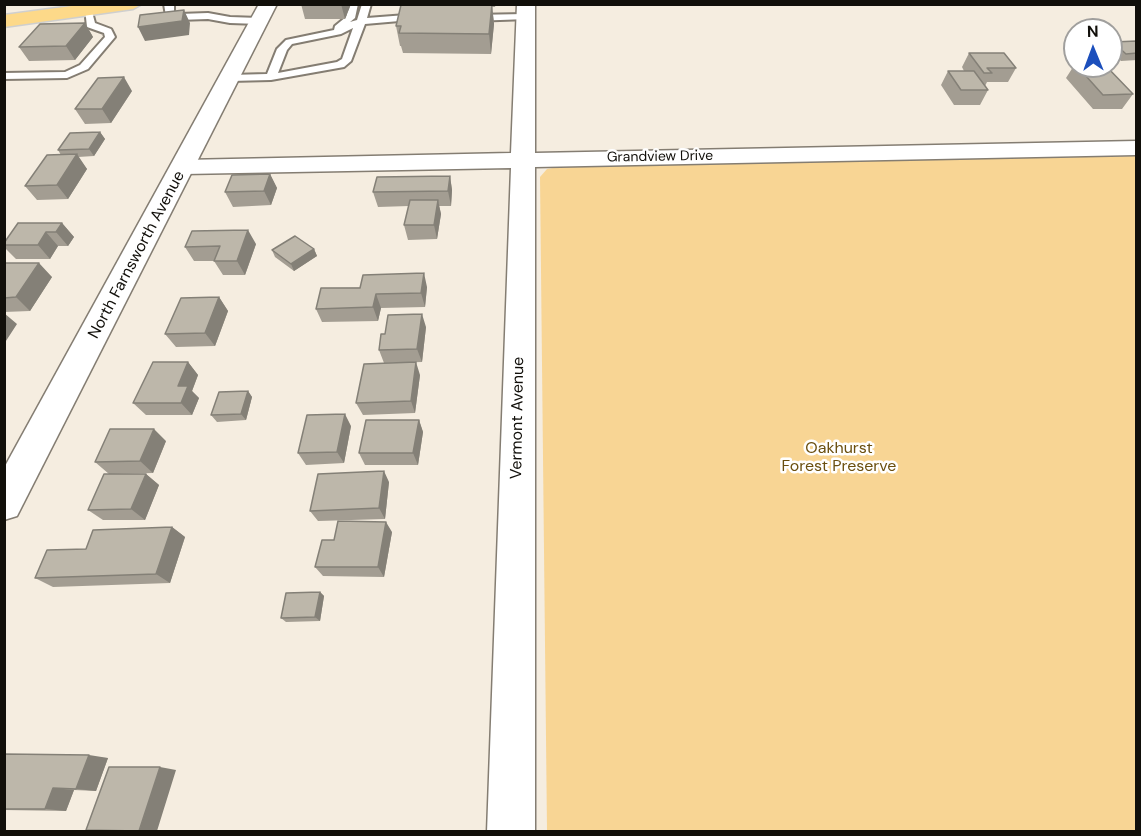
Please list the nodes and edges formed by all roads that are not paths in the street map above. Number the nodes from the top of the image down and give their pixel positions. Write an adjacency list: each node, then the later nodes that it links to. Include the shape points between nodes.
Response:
1 (133, 4): 6 (main road)
2 (169, 4): 8 (lane, via 169,14 178,17)
3 (354, 4): 14 (lane, via 350,18 339,27 292,37 278,45 269,63)
4 (367, 4): 13 (lane)
5 (420, 4): 9 (lane, via 417,14)
6 (88, 10): 12 (main road); 15 (lane, via 90,25 108,31 110,37 84,67 67,75)
7 (526, 11): 11 (lane); 18 (street, Vermont Avenue)
8 (263, 13): 16 (street, North Farnsworth Avenue)
9 (408, 18): 10 (lane); 13 (lane)
10 (432, 18)
11 (467, 18)
12 (4, 21)
13 (361, 21): 14 (lane, via 338,33 289,42); 14 (lane, via 346,61 340,65)
14 (273, 72): 16 (lane)
15 (4, 76)
16 (230, 78): 19 (street, North Farnsworth Avenue)
17 (1137, 148): 18 (street, Grandview Drive)
18 (523, 160): 19 (street, Grandview Drive); 21 (street, Vermont Avenue)
19 (184, 167): 20 (street, North Farnsworth Avenue)
20 (4, 504)
21 (511, 831)

